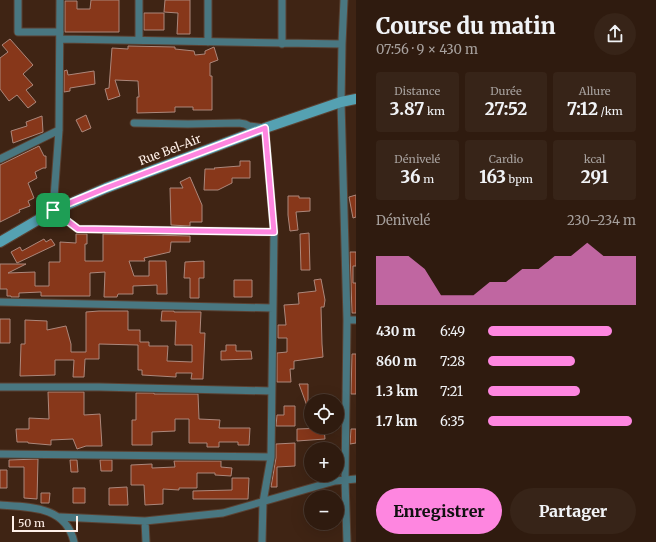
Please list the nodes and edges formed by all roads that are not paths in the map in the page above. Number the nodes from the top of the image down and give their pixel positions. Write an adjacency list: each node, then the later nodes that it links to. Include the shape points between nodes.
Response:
1 (18, 0): 7 (street, via 18,32)
2 (60, 0): 7 (street)
3 (139, 0): 8 (street)
4 (208, 0): 9 (street)
5 (282, 0): 10 (street)
6 (344, 0): 11 (street)
7 (60, 35): 8 (street); 16 (street)
8 (139, 40): 9 (street)
9 (208, 42): 10 (street)
10 (282, 44): 11 (street)
11 (342, 44): 13 (street)
12 (356, 99): 13 (main road, Rue Bel-Air)
13 (341, 102): 15 (main road, Rue Bel-Air); 23 (street)
14 (134, 123): 15 (street, via 239,123)
15 (265, 128): 18 (main road, Rue Bel-Air); 19 (street)
16 (59, 130): 17 (street); 18 (street)
17 (0, 159)
18 (53, 210): 19 (street, via 78,229); 20 (main road, Rue Bel-Air)
19 (274, 232): 22 (street)
20 (0, 242)
21 (0, 302): 22 (street)
22 (273, 308): 26 (street)
23 (347, 320): 24 (street); 30 (street)
24 (356, 320)
25 (0, 387): 26 (street)
26 (272, 391): 28 (street)
27 (0, 454): 28 (street)
28 (271, 457): 31 (street)
29 (356, 479): 30 (street)
30 (346, 480): 31 (street); 38 (street)
31 (263, 502): 34 (street, via 223,513); 37 (street)
32 (0, 505): 33 (street, via 42,509)
33 (60, 517): 34 (street); 35 (street)
34 (145, 522): 36 (street)
35 (74, 542)
36 (146, 542)
37 (262, 542)
38 (347, 542)

